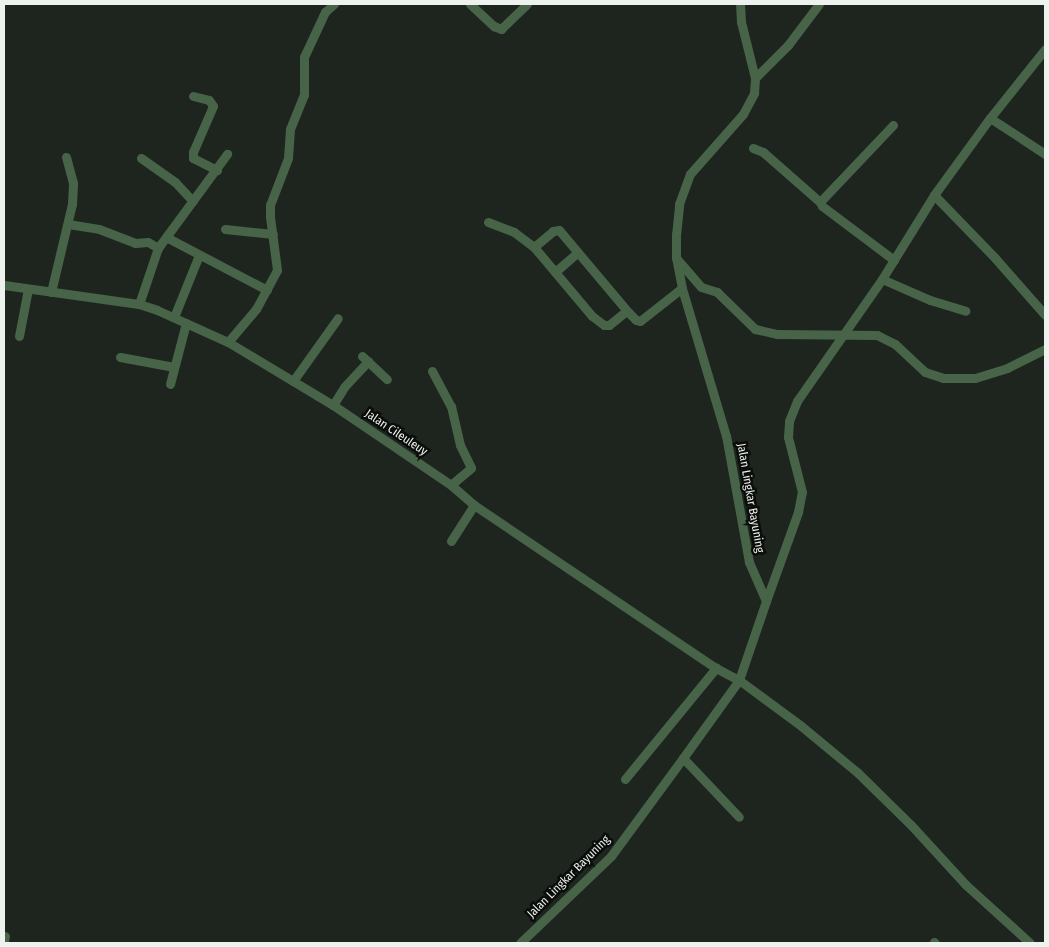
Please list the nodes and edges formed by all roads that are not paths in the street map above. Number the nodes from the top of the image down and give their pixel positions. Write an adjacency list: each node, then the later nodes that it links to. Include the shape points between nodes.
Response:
1 (334, 4): 23 (street, via 325,12 304,57 304,95 290,129 288,158 270,206)
2 (470, 4): 3 (street, via 501,29)
3 (527, 4)
4 (740, 4): 7 (street, Jalan Lingkar Bayuning)
5 (819, 4): 7 (street, via 788,45)
6 (1045, 49): 9 (street)
7 (754, 78): 29 (street, Jalan Lingkar Bayuning, via 754,93 743,114 690,174 680,204)
8 (193, 96): 16 (street, via 209,100 213,106 193,158)
9 (990, 118): 13 (street); 17 (street)
10 (893, 125): 19 (street)
11 (754, 148): 19 (street, via 763,152)
12 (227, 154): 16 (street)
13 (1045, 154)
14 (66, 157): 21 (street, via 73,183)
15 (141, 158): 18 (street, via 176,182)
16 (216, 170): 18 (street)
17 (934, 195): 30 (street); 41 (street)
18 (193, 201): 24 (street)
19 (820, 202): 30 (street)
20 (488, 222): 25 (street, via 514,232)
21 (68, 224): 26 (street, via 98,229 135,243 148,242); 37 (street)
22 (224, 228): 23 (street)
23 (273, 234): 36 (street, via 278,264)
24 (166, 238): 26 (street); 28 (street)
25 (534, 247): 27 (street, via 557,230); 31 (street)
26 (158, 248): 38 (street)
27 (578, 252): 31 (street); 40 (street)
28 (199, 255): 36 (street); 42 (street)
29 (676, 258): 34 (street, Jalan Lingkar Bayuning); 45 (street, via 701,287 717,292 754,329 777,334)
30 (894, 260): 32 (street)
31 (555, 272): 40 (street, via 599,323 609,325)
32 (882, 279): 39 (street); 45 (street)
33 (4, 286): 35 (street, Jalan Cileuleuy)
34 (682, 288): 40 (street, via 640,321); 59 (street, Jalan Lingkar Bayuning, via 726,436 749,562)
35 (28, 289): 37 (street, Jalan Cileuleuy); 46 (street)
36 (267, 290): 47 (street, via 256,309)
37 (50, 292): 38 (street, Jalan Cileuleuy)
38 (139, 304): 42 (street, Jalan Cileuleuy)
39 (965, 311)
40 (628, 312)
41 (1045, 316)
42 (174, 317): 44 (street, Jalan Cileuleuy)
43 (338, 318): 53 (street)
44 (186, 323): 47 (street, Jalan Cileuleuy); 50 (street)
45 (844, 334): 48 (street, via 884,338 925,372 943,378 975,378 1007,368); 59 (street, via 797,401 789,421 788,437 802,492)
46 (19, 336)
47 (228, 342): 53 (street, Jalan Cileuleuy)
48 (1045, 349)
49 (120, 357): 50 (street)
50 (174, 367): 54 (street)
51 (432, 371): 56 (street, via 451,406 460,445 471,468)
52 (387, 379): 55 (street, via 365,359)
53 (293, 381): 55 (street, Jalan Cileuleuy)
54 (170, 384)
55 (333, 406): 56 (street, Jalan Cileuleuy)
56 (451, 485): 57 (street, Jalan Cileuleuy)
57 (474, 505): 58 (street); 60 (street, Jalan Cileuleuy)
58 (451, 541)
59 (766, 601): 61 (street, Jalan Lingkar Bayuning)
60 (716, 668): 61 (street, Jalan Cileuleuy); 63 (street)
61 (739, 680): 62 (street, Jalan Lingkar Bayuning); 66 (street, Jalan Cileuleuy, via 858,774 966,885)
62 (683, 758): 64 (street); 65 (street, Jalan Lingkar Bayuning, via 611,856)
63 (625, 779)
64 (739, 817)
65 (520, 943)
66 (1030, 943)

